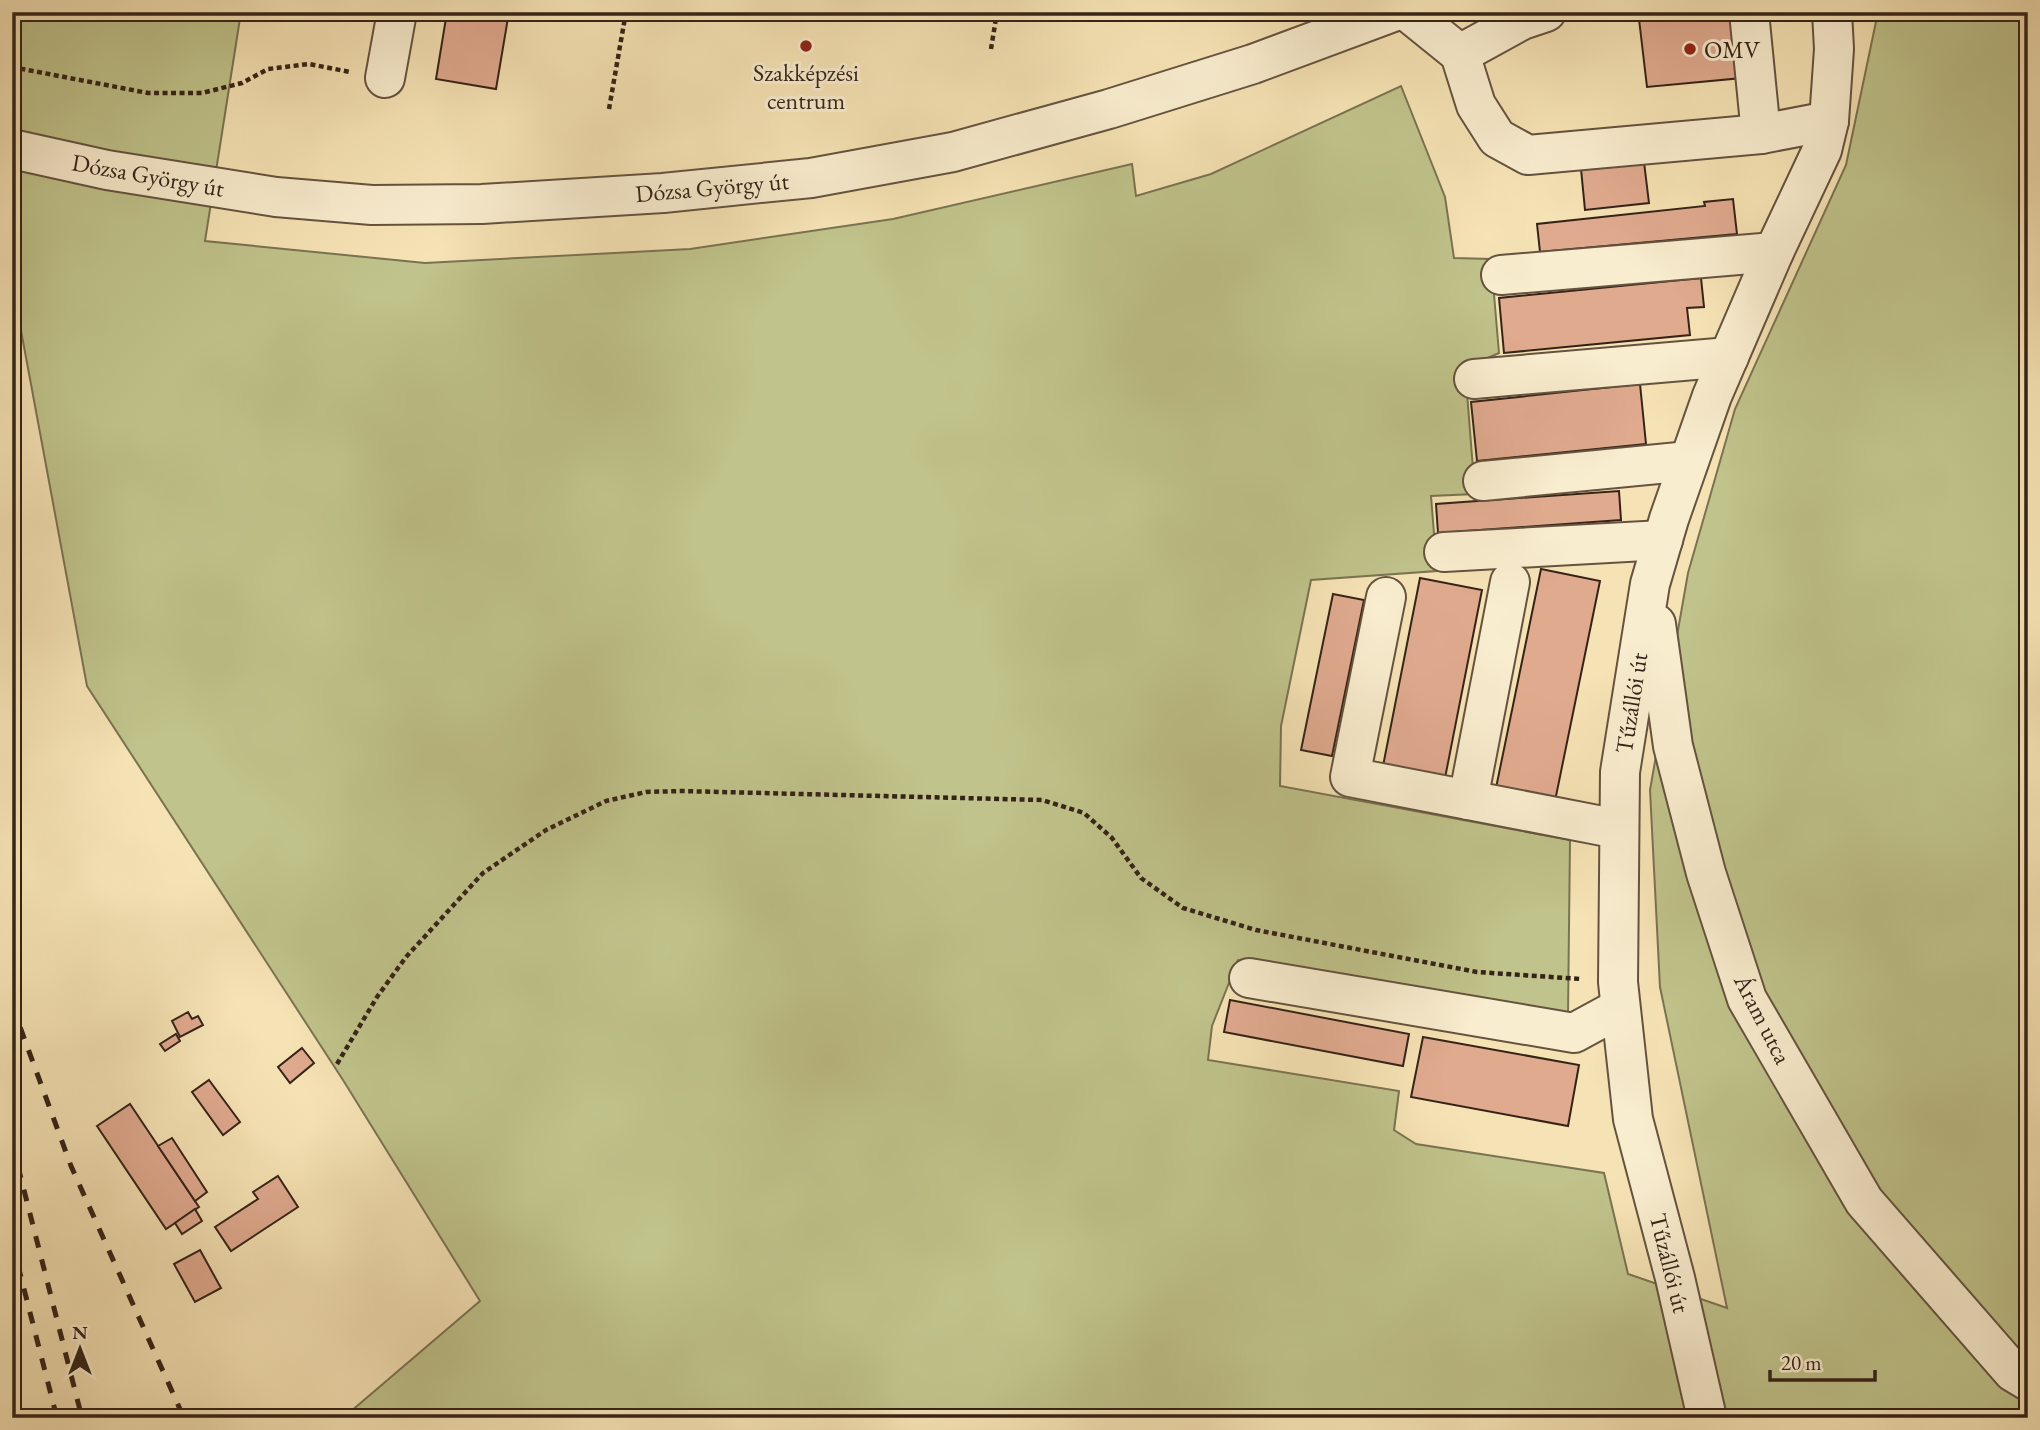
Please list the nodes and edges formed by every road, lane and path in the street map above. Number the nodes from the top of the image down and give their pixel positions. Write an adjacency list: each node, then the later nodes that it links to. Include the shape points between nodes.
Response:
1 (397, 12): 12 (street)
2 (626, 12): 13 (path)
3 (997, 12): 9 (path)
4 (1393, 12): 16 (street, Dózsa György út, via 1240,68 953,152 811,178 663,193 482,204 372,205 276,197 107,170)
5 (1408, 12): 10 (street)
6 (1546, 12): 10 (street)
7 (1749, 12): 15 (street)
8 (1832, 12): 14 (street, Tűzállói út)
9 (991, 48)
10 (1460, 54): 15 (street, via 1476,105 1497,138 1528,155)
11 (12, 67): 12 (path, via 148,93 202,93 242,83 268,69 309,64)
12 (385, 78)
13 (609, 109)
14 (1829, 121): 15 (street); 17 (street, Tűzállói út, via 1822,149)
15 (1761, 134)
16 (12, 149)
17 (1774, 252): 18 (street); 19 (street, Tűzállói út)
18 (1501, 275)
19 (1729, 357): 20 (street); 21 (street, Tűzállói út)
20 (1474, 379)
21 (1689, 461): 22 (street); 23 (street, Tűzállói út)
22 (1483, 481)
23 (1663, 540): 24 (street); 26 (street, Tűzállói út)
24 (1444, 552)
25 (1510, 582): 28 (street)
26 (1650, 584): 29 (street, Tűzállói út, via 1620,772); 33 (street, Áram utca, via 1673,746 1706,873 1747,999 1864,1201)
27 (1386, 597): 28 (street, via 1350,777)
28 (1468, 800): 29 (street)
29 (1618, 829): 31 (street, Tűzállói út)
30 (1249, 978): 31 (street, via 1574,1033)
31 (1619, 995): 32 (path, via 1256,930 1183,908 1141,878 1112,838 1084,813 1042,800 646,792 606,801 546,830 483,873 406,957); 35 (street, Tűzállói út, via 1633,1119)
32 (337, 1064)
33 (2020, 1376): 34 (street, Áram utca)
34 (2028, 1406)
35 (1707, 1418)

